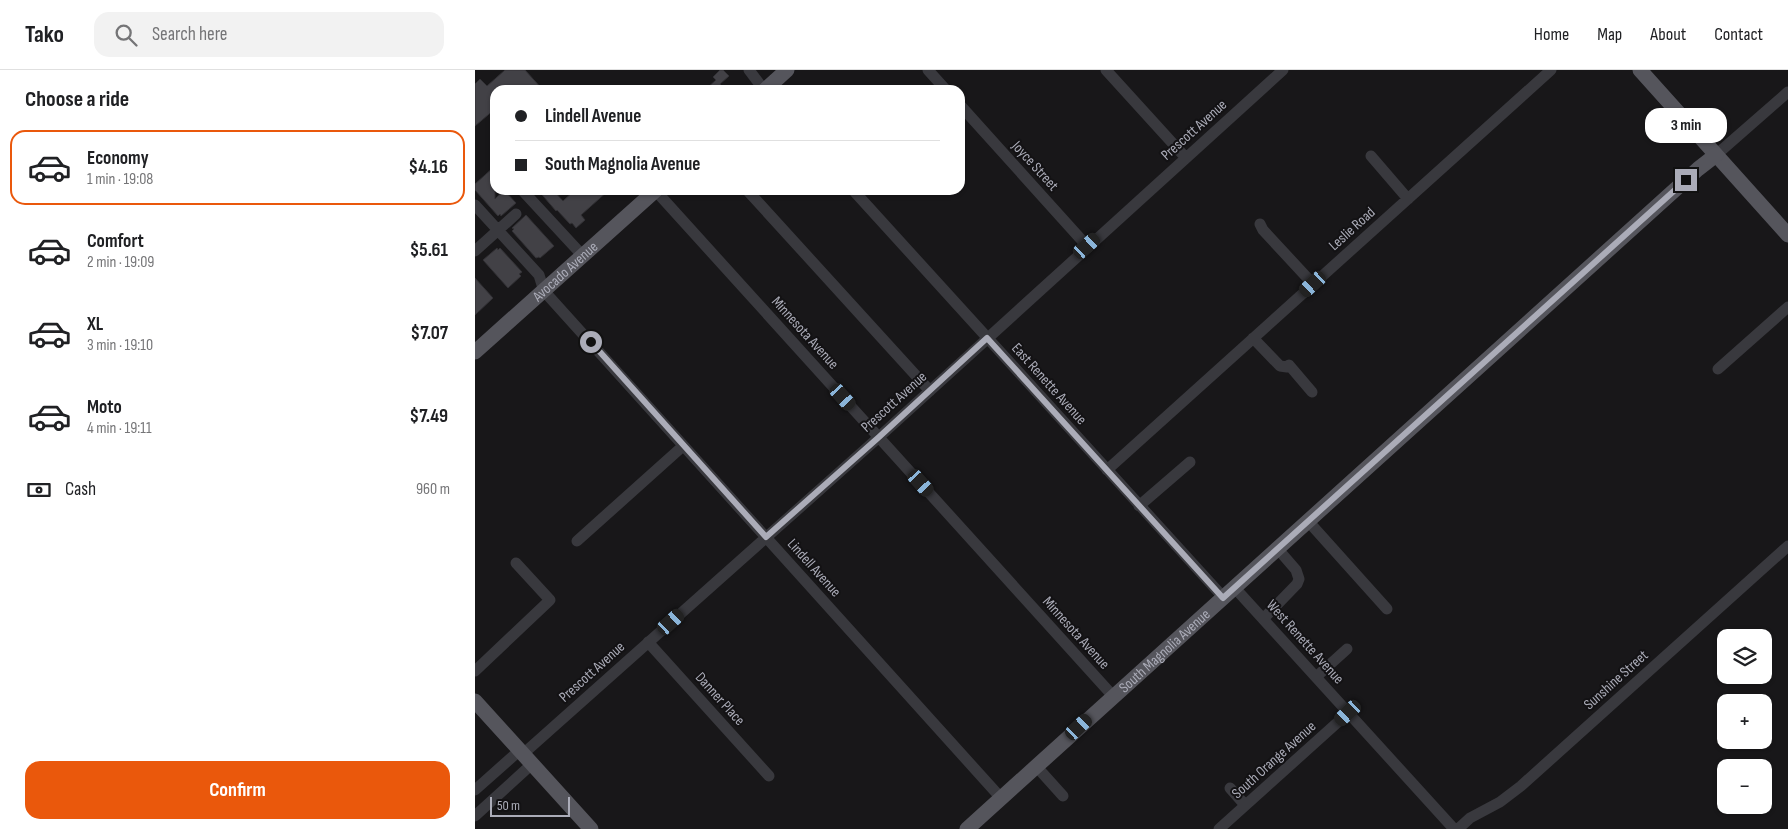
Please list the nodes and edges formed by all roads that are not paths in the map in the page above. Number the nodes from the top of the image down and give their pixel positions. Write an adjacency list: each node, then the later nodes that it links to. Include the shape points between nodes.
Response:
1 (749, 70): 8 (street)
2 (787, 70): 9 (main road)
3 (928, 70): 10 (street)
4 (1106, 70): 15 (street)
5 (1551, 70): 21 (street, Leslie Road)
6 (1640, 70): 13 (main road)
7 (1277, 72): 15 (street, Prescott Avenue)
8 (760, 85)
9 (770, 85)
10 (942, 85)
11 (1788, 92): 13 (street, South Magnolia Avenue)
12 (965, 111): 27 (street, Joyce Street)
13 (1716, 155): 26 (main road); 44 (main road, South Magnolia Avenue)
14 (1371, 156): 21 (street)
15 (1186, 158): 27 (street, Prescott Avenue)
16 (527, 195): 29 (street)
17 (650, 195): 29 (main road, Avocado Avenue)
18 (661, 195): 39 (street, Minnesota Avenue)
19 (752, 195): 37 (street)
20 (858, 195): 33 (street, East Renette Avenue)
21 (1408, 199): 30 (street, Leslie Road)
22 (475, 205): 25 (street, Lindell Avenue)
23 (516, 214): 25 (street)
24 (1260, 224): 30 (street)
25 (498, 230): 28 (street); 31 (street, Lindell Avenue, via 539,275)
26 (1788, 235)
27 (1087, 246): 33 (street, Prescott Avenue)
28 (475, 251)
29 (583, 256): 31 (main road, Avocado Avenue)
30 (1313, 284): 34 (street, Leslie Road)
31 (544, 291): 35 (main road, Avocado Avenue); 40 (street, Lindell Avenue)
32 (1788, 307): 36 (street)
33 (987, 338): 37 (street, Prescott Avenue); 42 (street, East Renette Avenue)
34 (1253, 338): 38 (street, via 1280,366 1287,368 1289,365); 42 (street, Leslie Road)
35 (475, 352)
36 (1718, 369)
37 (930, 391): 39 (street, Prescott Avenue)
38 (1312, 392)
39 (879, 437): 45 (street, Prescott Avenue); 58 (street, Minnesota Avenue)
40 (683, 446): 45 (street, Lindell Avenue); 46 (street)
41 (1190, 462): 43 (street)
42 (1107, 470): 43 (street, East Renette Avenue)
43 (1139, 506): 51 (street, East Renette Avenue)
44 (1308, 520): 48 (main road, South Magnolia Avenue); 52 (street)
45 (766, 537): 54 (street, Prescott Avenue); 67 (street, Lindell Avenue)
46 (577, 541)
47 (1788, 546): 74 (street, Sunshine Street, via 1521,786)
48 (1277, 548): 50 (main road, South Magnolia Avenue); 53 (street, via 1296,570 1299,579)
49 (516, 563): 56 (street, via 550,600)
50 (1234, 587): 51 (main road, South Magnolia Avenue); 53 (street, West Renette Avenue)
51 (1223, 598): 58 (main road, South Magnolia Avenue)
52 (1387, 608)
53 (1263, 619): 57 (street, West Renette Avenue)
54 (648, 642): 61 (street, Prescott Avenue); 63 (street, Danner Place)
55 (1347, 649): 57 (street)
56 (475, 672)
57 (1316, 677): 60 (street, West Renette Avenue)
58 (1113, 696): 62 (main road, South Magnolia Avenue)
59 (475, 701): 61 (main road)
60 (1348, 713): 68 (street, South Orange Avenue); 73 (street, West Renette Avenue)
61 (525, 756): 65 (street, Prescott Avenue); 69 (street, Prescott Avenue); 70 (main road)
62 (1036, 766): 66 (street); 67 (main road, South Magnolia Avenue)
63 (769, 776)
64 (1230, 788): 68 (street)
65 (475, 790)
66 (1063, 796)
67 (1001, 798): 71 (main road, South Magnolia Avenue)
68 (1245, 805): 72 (street, South Orange Avenue)
69 (475, 816)
70 (591, 829)
71 (967, 829)
72 (1219, 829)
73 (1454, 829)
74 (1458, 829)

